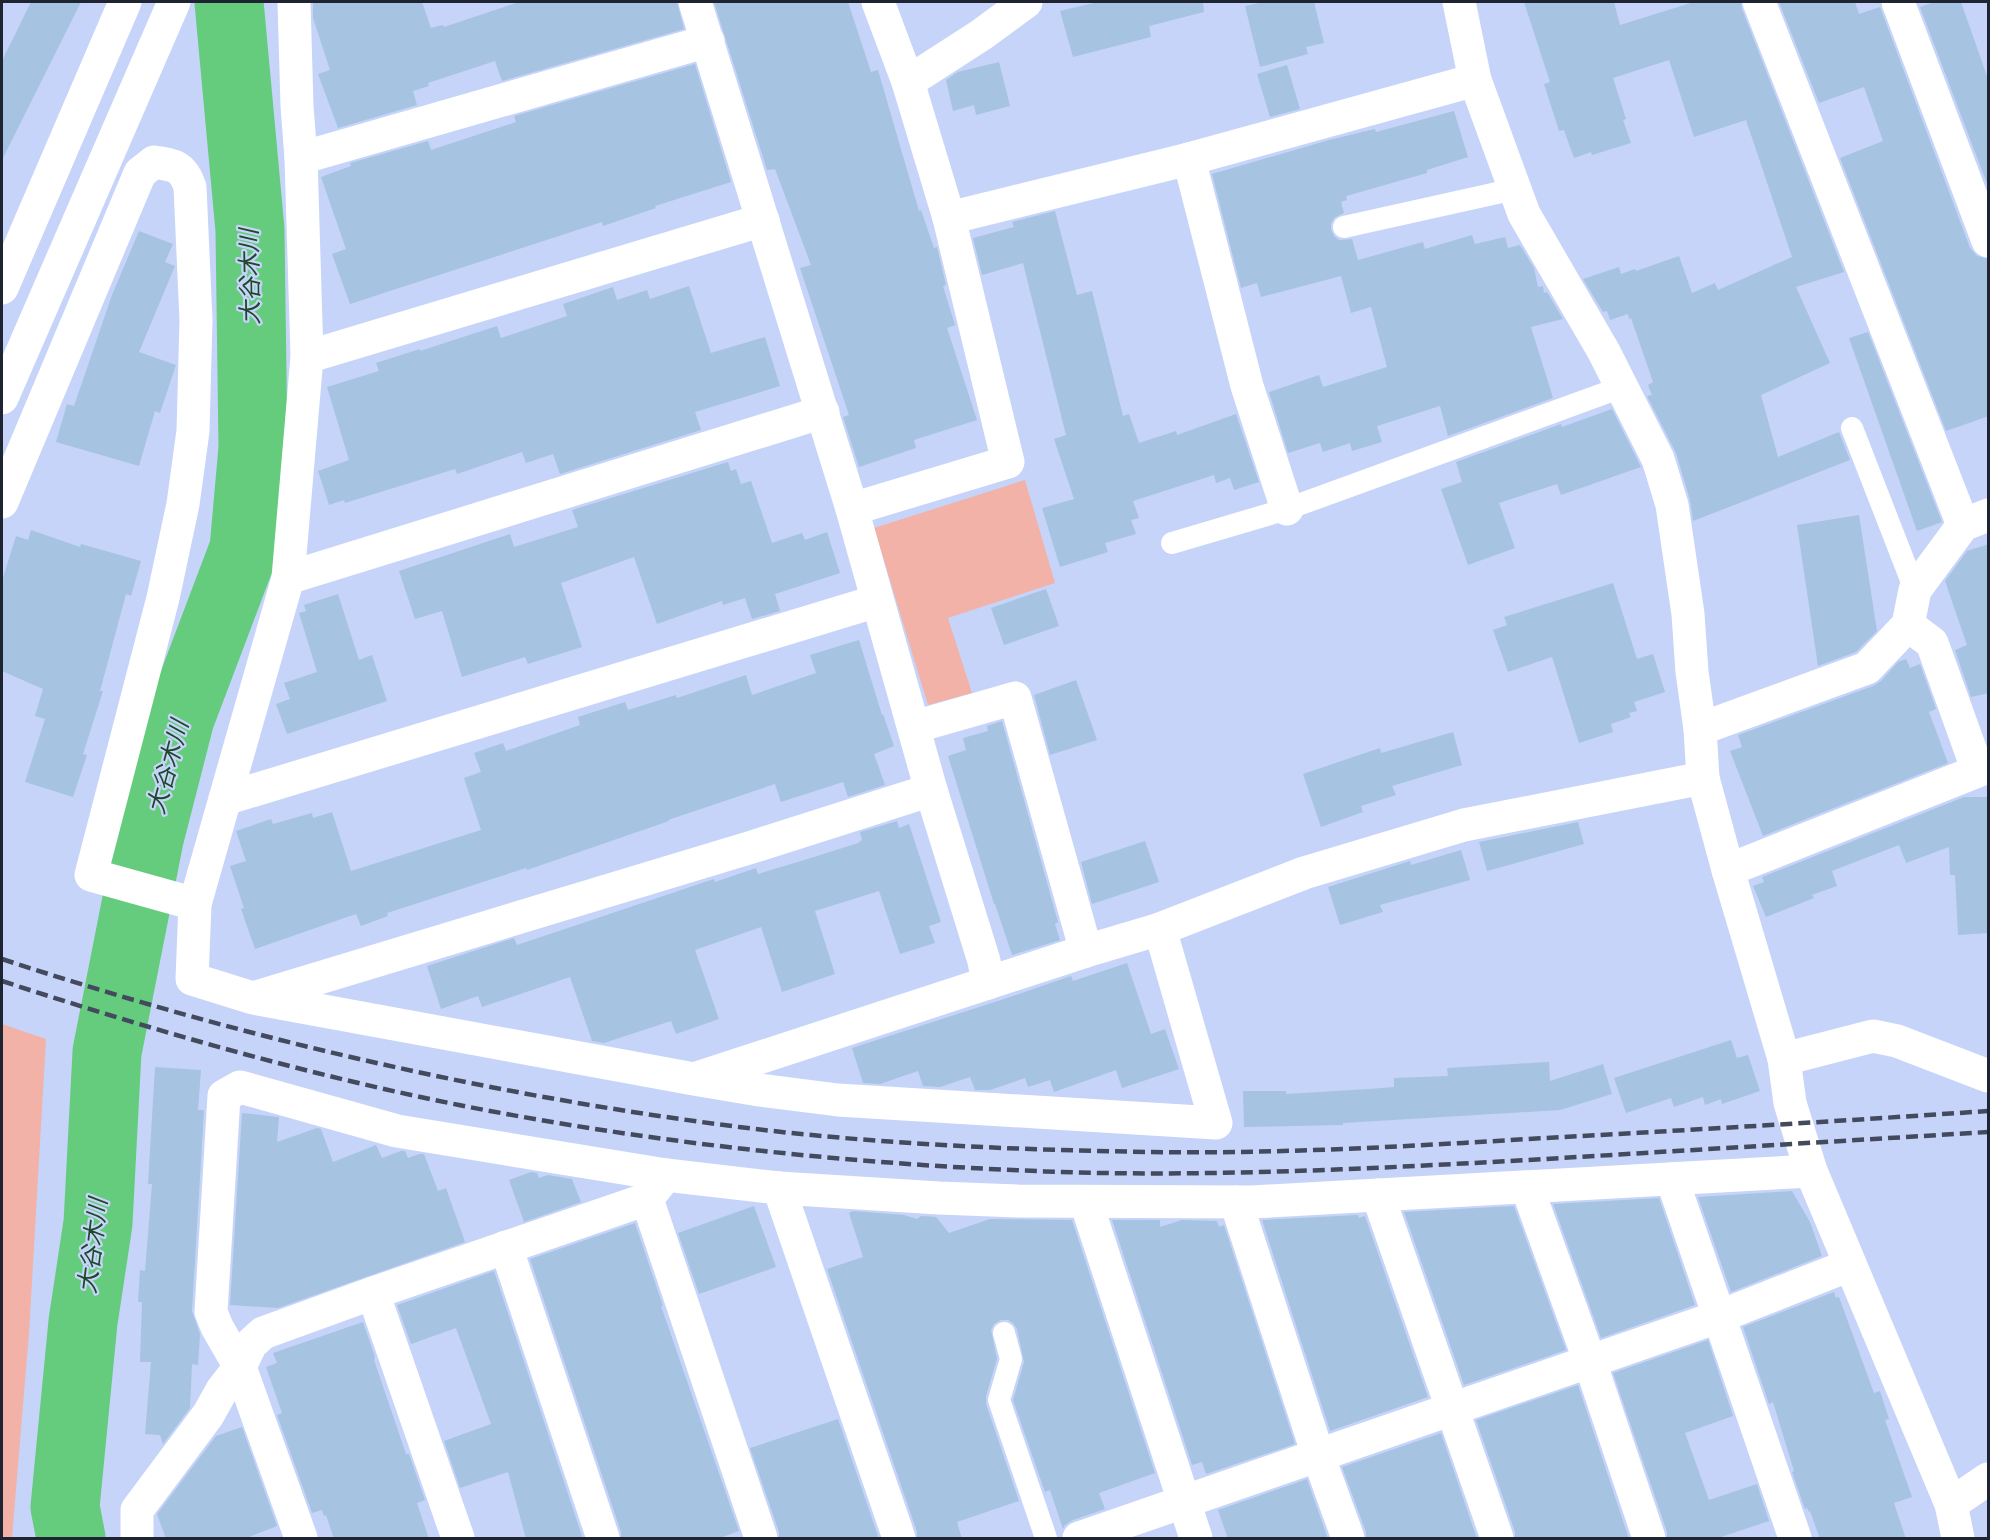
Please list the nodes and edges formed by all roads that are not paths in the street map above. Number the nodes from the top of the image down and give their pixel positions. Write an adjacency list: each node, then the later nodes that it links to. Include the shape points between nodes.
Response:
1 (125, 2): 20 (street)
2 (174, 2): 23 (street)
3 (294, 2): 13 (street)
4 (695, 2): 10 (street)
5 (878, 2): 12 (street)
6 (1026, 2): 12 (street)
7 (1459, 2): 11 (street)
8 (1759, 2): 30 (street)
9 (1898, 2): 19 (street)
10 (708, 41): 13 (street); 17 (street)
11 (1475, 80): 14 (street); 15 (street)
12 (908, 82): 16 (street)
13 (301, 158): 21 (street)
14 (1189, 159): 16 (street); 29 (street, via 1247,386)
15 (1515, 189): 18 (lane); 22 (street, via 1524,214)
16 (949, 218): 28 (street, via 1008,462)
17 (763, 220): 21 (street); 25 (street)
18 (1344, 226)
19 (1989, 241)
20 (2, 288)
21 (307, 357): 32 (street)
22 (1622, 387): 29 (lane); 37 (street, via 1658,459 1672,505)
23 (2, 396): 24 (street)
24 (40, 409): 27 (street); 42 (street, via 140,173 154,162 174,165 185,173 190,187 196,320 193,431 183,504 163,598 91,875)
25 (823, 411): 28 (street); 32 (street)
26 (1852, 428): 33 (lane)
27 (2, 502)
28 (852, 509): 34 (street)
29 (1287, 509): 31 (lane)
30 (1976, 520): 33 (street)
31 (1172, 543)
32 (288, 578): 40 (street)
33 (1914, 590): 35 (street)
34 (877, 601): 36 (street); 40 (street)
35 (1908, 625): 37 (street, via 1867,668); 41 (street, via 1932,643 1978,771)
36 (914, 727): 39 (street); 44 (street, via 1015,698)
37 (1701, 729): 38 (street)
38 (1703, 778): 41 (street); 43 (street, via 1464,825 1304,873)
39 (931, 790): 45 (street); 46 (street)
40 (225, 799): 42 (street)
41 (1728, 870): 47 (street)
42 (195, 904): 46 (street, via 192,979)
43 (1160, 929): 44 (street); 49 (street, via 1216,1123 838,1100)
44 (1086, 951): 45 (street)
45 (988, 983): 49 (street)
46 (253, 998): 49 (street)
47 (1784, 1059): 48 (street, via 1872,1036 1897,1041); 50 (street, via 1790,1103)
48 (1989, 1076)
49 (694, 1079)
50 (1812, 1171): 51 (street); 59 (street)
51 (1672, 1179): 53 (street); 61 (street)
52 (656, 1187): 54 (street); 58 (street); 64 (street, via 397,1131 240,1087 224,1096 212,1312); 74 (street)
53 (1527, 1187): 55 (street); 63 (street)
54 (779, 1188): 56 (street); 75 (street)
55 (1378, 1195): 57 (street); 65 (street)
56 (1086, 1202): 57 (street); 68 (street)
57 (1236, 1202): 66 (street)
58 (506, 1247): 60 (street); 73 (street)
59 (1850, 1265): 61 (street); 69 (street)
60 (374, 1293): 64 (street, via 263,1333 251,1344); 72 (street)
61 (1718, 1317): 63 (street); 82 (street)
62 (1004, 1333): 76 (lane, via 1011,1359 999,1400)
63 (1590, 1362): 65 (street); 81 (street)
64 (240, 1367): 70 (street, via 137,1510); 71 (street)
65 (1452, 1410): 66 (street); 80 (street)
66 (1318, 1455): 68 (street); 79 (street)
67 (1989, 1479): 69 (street)
68 (1183, 1501): 77 (street); 78 (street)
69 (1951, 1504): 83 (street)
70 (136, 1539)
71 (301, 1539)
72 (458, 1539)
73 (603, 1539)
74 (760, 1539)
75 (898, 1539)
76 (1046, 1539)
77 (1079, 1539)
78 (1196, 1539)
79 (1348, 1539)
80 (1497, 1539)
81 (1649, 1539)
82 (1796, 1539)
83 (1958, 1539)

